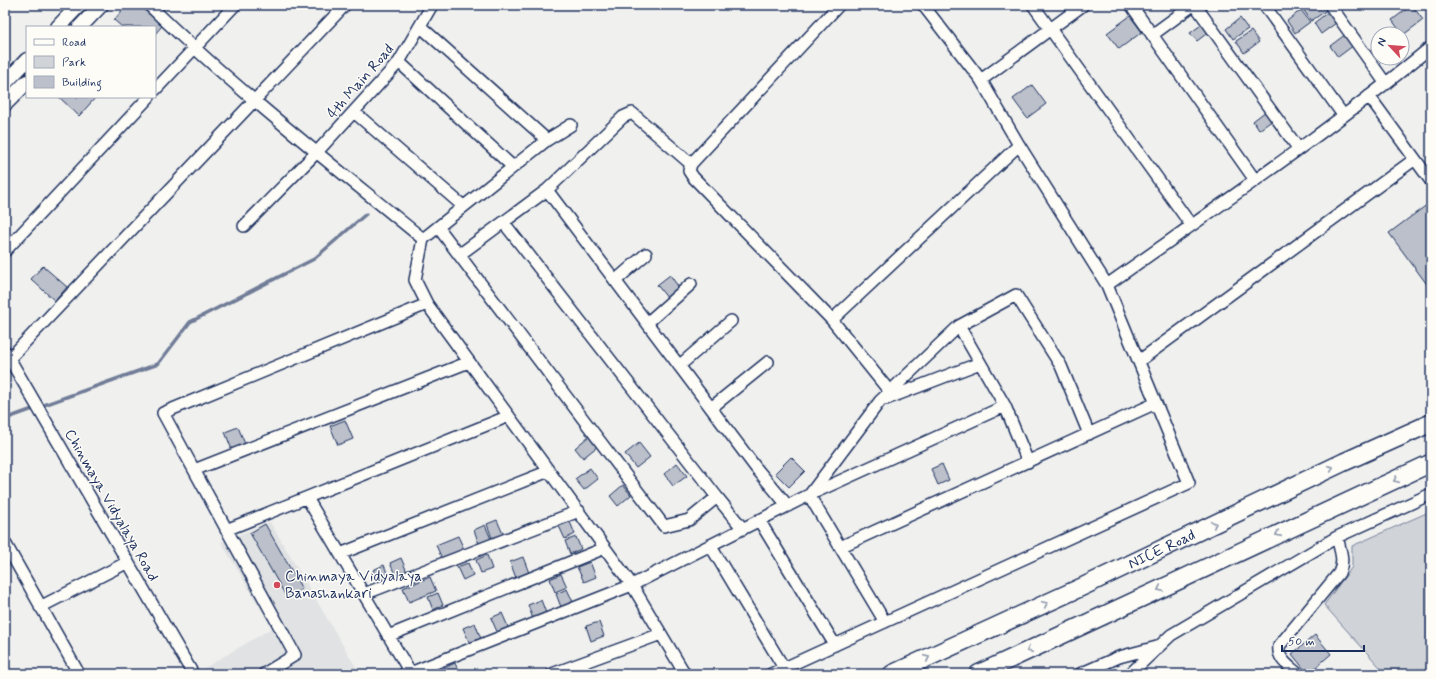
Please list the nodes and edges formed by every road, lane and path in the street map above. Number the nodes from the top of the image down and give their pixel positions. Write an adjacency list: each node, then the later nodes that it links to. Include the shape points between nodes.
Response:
1 (79, 5): 15 (main road)
2 (101, 5): 16 (main road)
3 (149, 5): 21 (street)
4 (235, 5): 21 (street)
5 (346, 5): 31 (street)
6 (432, 5): 17 (street, 4th Main Road)
7 (839, 5): 41 (street)
8 (923, 5): 24 (street)
9 (1033, 5): 18 (street)
10 (1083, 5): 18 (street)
11 (1131, 5): 19 (street)
12 (1194, 5): 19 (street); 38 (street)
13 (1264, 5): 34 (street)
14 (1330, 5): 27 (street)
15 (59, 26)
16 (81, 26)
17 (420, 26): 23 (street, 4th Main Road); 36 (street)
18 (1050, 29): 24 (street); 48 (street)
19 (1152, 35): 43 (street)
20 (1431, 47): 27 (street)
21 (194, 49): 28 (street); 31 (street)
22 (26, 61): 25 (main road)
23 (399, 62): 33 (street, 4th Main Road); 42 (street)
24 (981, 80): 37 (street)
25 (5, 83)
26 (26, 83): 32 (main road)
27 (1386, 84): 29 (street)
28 (156, 89)
29 (1369, 96): 34 (street); 40 (street)
30 (147, 98): 52 (street)
31 (254, 101): 39 (street); 63 (street)
32 (5, 104)
33 (354, 112): 39 (street, 4th Main Road); 46 (street)
34 (1344, 115): 38 (street)
35 (571, 125): 36 (street)
36 (547, 140): 42 (street)
37 (1019, 145): 57 (street); 59 (street)
38 (1298, 148): 43 (street)
39 (317, 152): 49 (street, 4th Main Road); 51 (street)
40 (1415, 159): 44 (street); 64 (street)
41 (691, 164): 45 (street, via 632,113 623,117); 59 (street, via 690,171 694,177)
42 (513, 167): 46 (street)
43 (1255, 180): 48 (street)
44 (1431, 181)
45 (547, 190): 47 (street); 55 (street)
46 (463, 206): 50 (street)
47 (504, 223): 54 (street); 83 (street)
48 (1191, 225): 57 (street)
49 (244, 226)
50 (438, 227): 51 (street); 54 (street)
51 (422, 239): 58 (street, via 415,280)
52 (5, 250)
53 (646, 254): 55 (street)
54 (459, 255): 83 (street, via 664,526 689,520)
55 (615, 281): 61 (street)
56 (692, 284): 61 (street)
57 (1107, 284): 64 (street)
58 (427, 304): 65 (street); 79 (street, via 164,413)
59 (832, 320): 69 (street)
60 (731, 321): 68 (street)
61 (646, 322): 68 (street)
62 (959, 326): 67 (street); 69 (street); 76 (street, via 1016,295 1061,366)
63 (7, 355): 96 (street, Chinmaya Vidyalaya Road)
64 (1139, 361): 71 (street)
65 (469, 362): 74 (street); 79 (street)
66 (768, 362): 73 (street)
67 (980, 363): 70 (street); 72 (street)
68 (679, 366): 73 (street)
69 (890, 392): 70 (street)
70 (880, 402): 82 (street)
71 (1156, 403): 76 (street); 100 (street, via 1189,483)
72 (1005, 406): 77 (street); 82 (street)
73 (711, 408): 85 (street)
74 (509, 416): 80 (street); 84 (street)
75 (1431, 423): 113 (highway, NICE Road, one-way to 75)
76 (1089, 434): 77 (street)
77 (1028, 462): 93 (street)
78 (1431, 463): 114 (highway, one-way to 114)
79 (194, 470): 89 (street)
80 (550, 471): 86 (street); 95 (street)
81 (1431, 494): 90 (street)
82 (809, 495): 85 (street); 93 (street)
83 (717, 497): 88 (street)
84 (307, 498): 89 (street); 95 (street)
85 (788, 506): 87 (street)
86 (579, 511): 94 (street); 98 (street)
87 (759, 520): 88 (street); 103 (street)
88 (743, 529): 92 (street)
89 (226, 530): 108 (street, via 295,655)
90 (1337, 537): 104 (street, via 1171,635); 117 (street, via 1343,558 1339,573 1278,646 1280,656)
91 (5, 542): 99 (street)
92 (710, 545): 97 (street); 105 (street)
93 (840, 547): 100 (street)
94 (606, 548): 97 (street); 102 (street)
95 (340, 554): 98 (street)
96 (128, 562): 99 (street); 107 (street, Chinmaya Vidyalaya Road)
97 (632, 584): 101 (street); 109 (street)
98 (364, 594): 102 (street)
99 (40, 607): 106 (street)
100 (885, 622): 103 (street)
101 (661, 634): 110 (street); 111 (street)
102 (388, 636): 109 (street)
103 (835, 645): 105 (street)
104 (1158, 647): 115 (street, via 1119,657); 116 (street)
105 (784, 668): 112 (street)
106 (79, 674)
107 (193, 674)
108 (264, 674)
109 (410, 674)
110 (552, 674)
111 (685, 674)
112 (771, 674)
113 (892, 674)
114 (978, 674)
115 (1080, 674)
116 (1130, 674)
117 (1298, 674)

